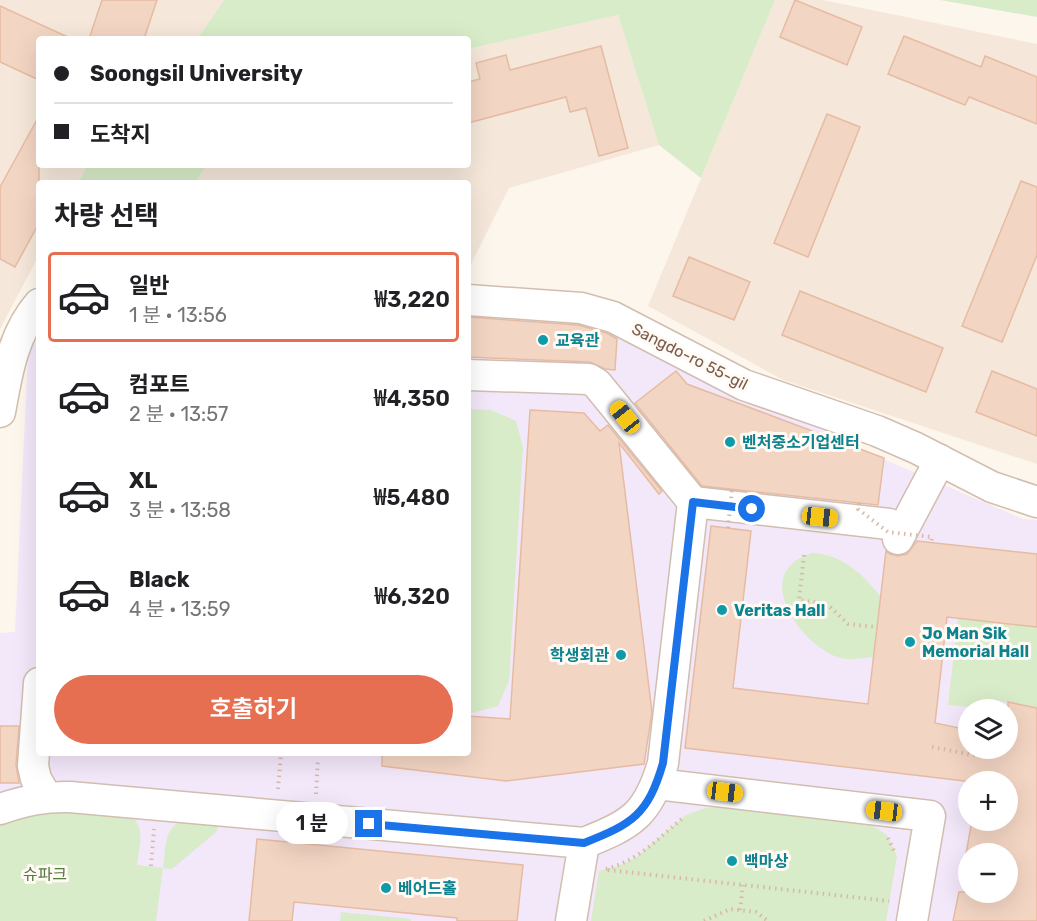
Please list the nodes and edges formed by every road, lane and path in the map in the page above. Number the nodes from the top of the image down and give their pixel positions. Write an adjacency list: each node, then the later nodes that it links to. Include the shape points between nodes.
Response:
1 (471, 300): 5 (street, Sangdo-ro 55-gil, via 581,308 613,317 744,385 877,431)
2 (36, 307): 4 (street, via 28,316 9,364)
3 (471, 375): 7 (street, via 589,379)
4 (0, 412)
5 (940, 460): 7 (street, via 894,532); 8 (street, Sangdo-ro 55-gil, via 992,488)
6 (732, 489): 10 (path, bridge)
7 (693, 502): 19 (street, via 663,763)
8 (1037, 502)
9 (859, 503): 11 (path, bridge, via 858,509 888,532 932,537)
10 (728, 528)
11 (931, 542)
12 (804, 555): 13 (path, via 799,600 827,603 848,624)
13 (877, 627)
14 (36, 725): 21 (street, via 33,766)
15 (932, 747): 16 (path)
16 (958, 752)
17 (281, 756): 22 (path)
18 (318, 759): 23 (path)
19 (657, 784): 27 (street, via 643,809 630,821); 34 (street, via 930,816)
20 (6, 795): 21 (street, via 22,801)
21 (46, 796): 24 (street)
22 (278, 798)
23 (315, 802)
24 (156, 805): 27 (street); 29 (path)
25 (686, 815): 30 (path, via 635,858 602,870)
26 (887, 835): 28 (path)
27 (584, 843): 35 (street)
28 (897, 856)
29 (151, 866)
30 (743, 885): 32 (path); 33 (path)
31 (891, 891): 32 (path)
32 (889, 901): 34 (path)
33 (740, 910): 36 (path, via 730,909); 37 (path, via 756,912)
34 (900, 914)
35 (571, 921)
36 (704, 921)
37 (768, 921)

